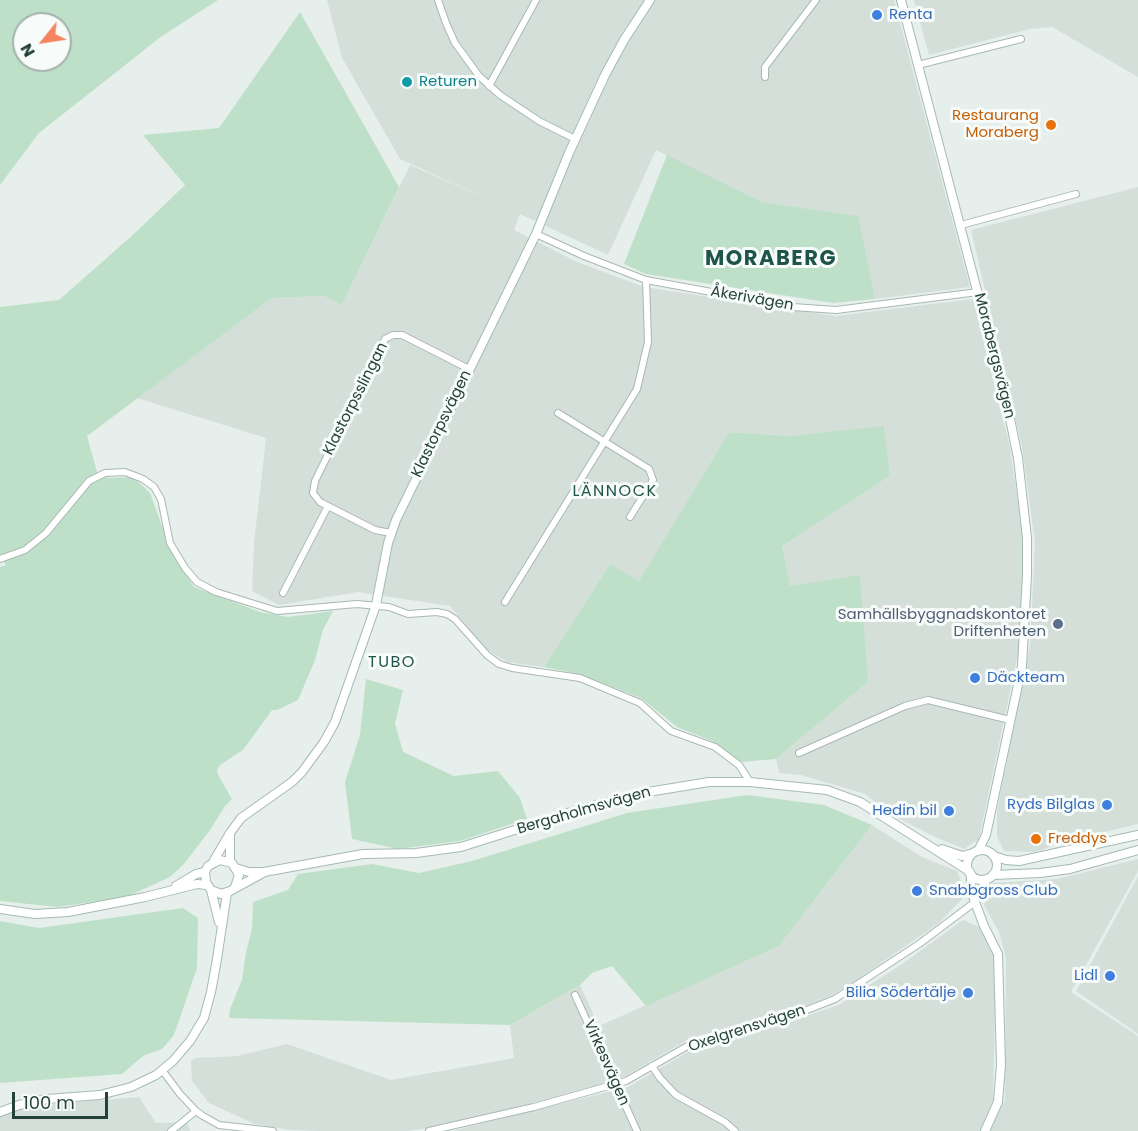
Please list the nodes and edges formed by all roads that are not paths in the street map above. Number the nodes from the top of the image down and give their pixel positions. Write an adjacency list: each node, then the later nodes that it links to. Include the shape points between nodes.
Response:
1 (438, 0): 9 (street, via 462,54)
2 (536, 0): 9 (street)
3 (651, 0): 10 (street, Klastorpsvägen, via 624,40)
4 (816, 0): 8 (street, via 765,67)
5 (901, 0): 7 (street, Morabergsvägen)
6 (1021, 39): 7 (street)
7 (918, 65): 12 (street, Morabergsvägen)
8 (765, 77)
9 (489, 86): 10 (street, via 538,121)
10 (575, 139): 13 (street, Klastorpsvägen)
11 (1076, 194): 12 (street)
12 (961, 225): 15 (street, Morabergsvägen)
13 (536, 234): 14 (street, Åkerivägen); 16 (street, Klastorpsvägen)
14 (646, 280): 15 (street, Åkerivägen, via 793,307 836,309); 18 (street, via 648,342 637,389)
15 (978, 292): 26 (street, Morabergsvägen, via 1015,441 1027,538 1023,652)
16 (469, 369): 19 (street, Klastorpsslingan, via 402,335 385,339 315,480 313,493); 21 (street, Klastorpsvägen)
17 (558, 413): 18 (street)
18 (606, 441): 20 (street, via 649,469 653,480); 24 (street)
19 (328, 506): 21 (street, via 375,530); 23 (street)
20 (630, 517)
21 (391, 533): 25 (street, Klastorpsvägen)
22 (0, 559): 25 (street, via 25,550 46,533 89,481 105,473 125,472 154,487 161,499 170,543 197,582 277,611)
23 (283, 593)
24 (506, 602)
25 (376, 605): 28 (street, via 408,614 447,614 499,664 580,678 640,703 671,731 715,747 739,765); 29 (street, Klastorpsvägen, via 335,722 324,742 303,772 241,818)
26 (1010, 720): 27 (street, via 928,700 905,706); 30 (street, Morabergsvägen)
27 (799, 753)
28 (750, 782): 32 (street, Bergaholmsvägen, via 826,790 860,802); 39 (street, Bergaholmsvägen, via 709,782 642,793 461,847 416,854 363,854)
29 (230, 833): 36 (street, Klastorpsvägen); 37 (street)
30 (986, 835): 34 (street, Morabergsvägen); 35 (street, Morabergsvägen)
31 (1138, 835): 35 (street, via 1019,861)
32 (930, 845): 34 (street, Bergaholmsvägen, via 962,856); 40 (street, Bergaholmsvägen)
33 (1138, 850): 41 (street, via 1070,869)
34 (976, 852): 35 (street); 40 (street, via 968,861)
35 (993, 854): 41 (street, via 997,867)
36 (213, 862): 37 (street, Bergaholmsvägen, via 223,860); 38 (street)
37 (233, 865): 39 (street, Bergaholmsvägen, via 249,872); 42 (street, via 239,878)
38 (206, 872): 43 (street); 44 (street)
39 (264, 872): 42 (street, Bergaholmsvägen)
40 (970, 872): 41 (street, via 977,879); 46 (street)
41 (990, 877): 46 (street)
42 (235, 887): 45 (street, Bergaholmsvägen)
43 (209, 888): 44 (street, via 197,884); 45 (street); 48 (street)
44 (170, 890): 47 (street, via 68,912 35,914)
45 (227, 893): 48 (street)
46 (975, 902): 50 (street, Oxelgrensvägen, via 835,999 789,1017 691,1044); 60 (street, via 998,954 1001,1065 998,1102)
47 (0, 909)
48 (221, 931): 51 (street, via 204,1018 190,1041)
49 (575, 995): 52 (street, Virkesvägen)
50 (652, 1066): 52 (street, Oxelgrensvägen); 59 (street, via 676,1095)
51 (162, 1070): 53 (street, via 131,1088 47,1099); 54 (street)
52 (616, 1084): 57 (street, Oxelgrensvägen); 58 (street, Virkesvägen)
53 (0, 1112)
54 (196, 1112): 55 (street); 56 (street, via 219,1125)
55 (171, 1131)
56 (273, 1131)
57 (429, 1131)
58 (637, 1131)
59 (735, 1131)
60 (985, 1131)

